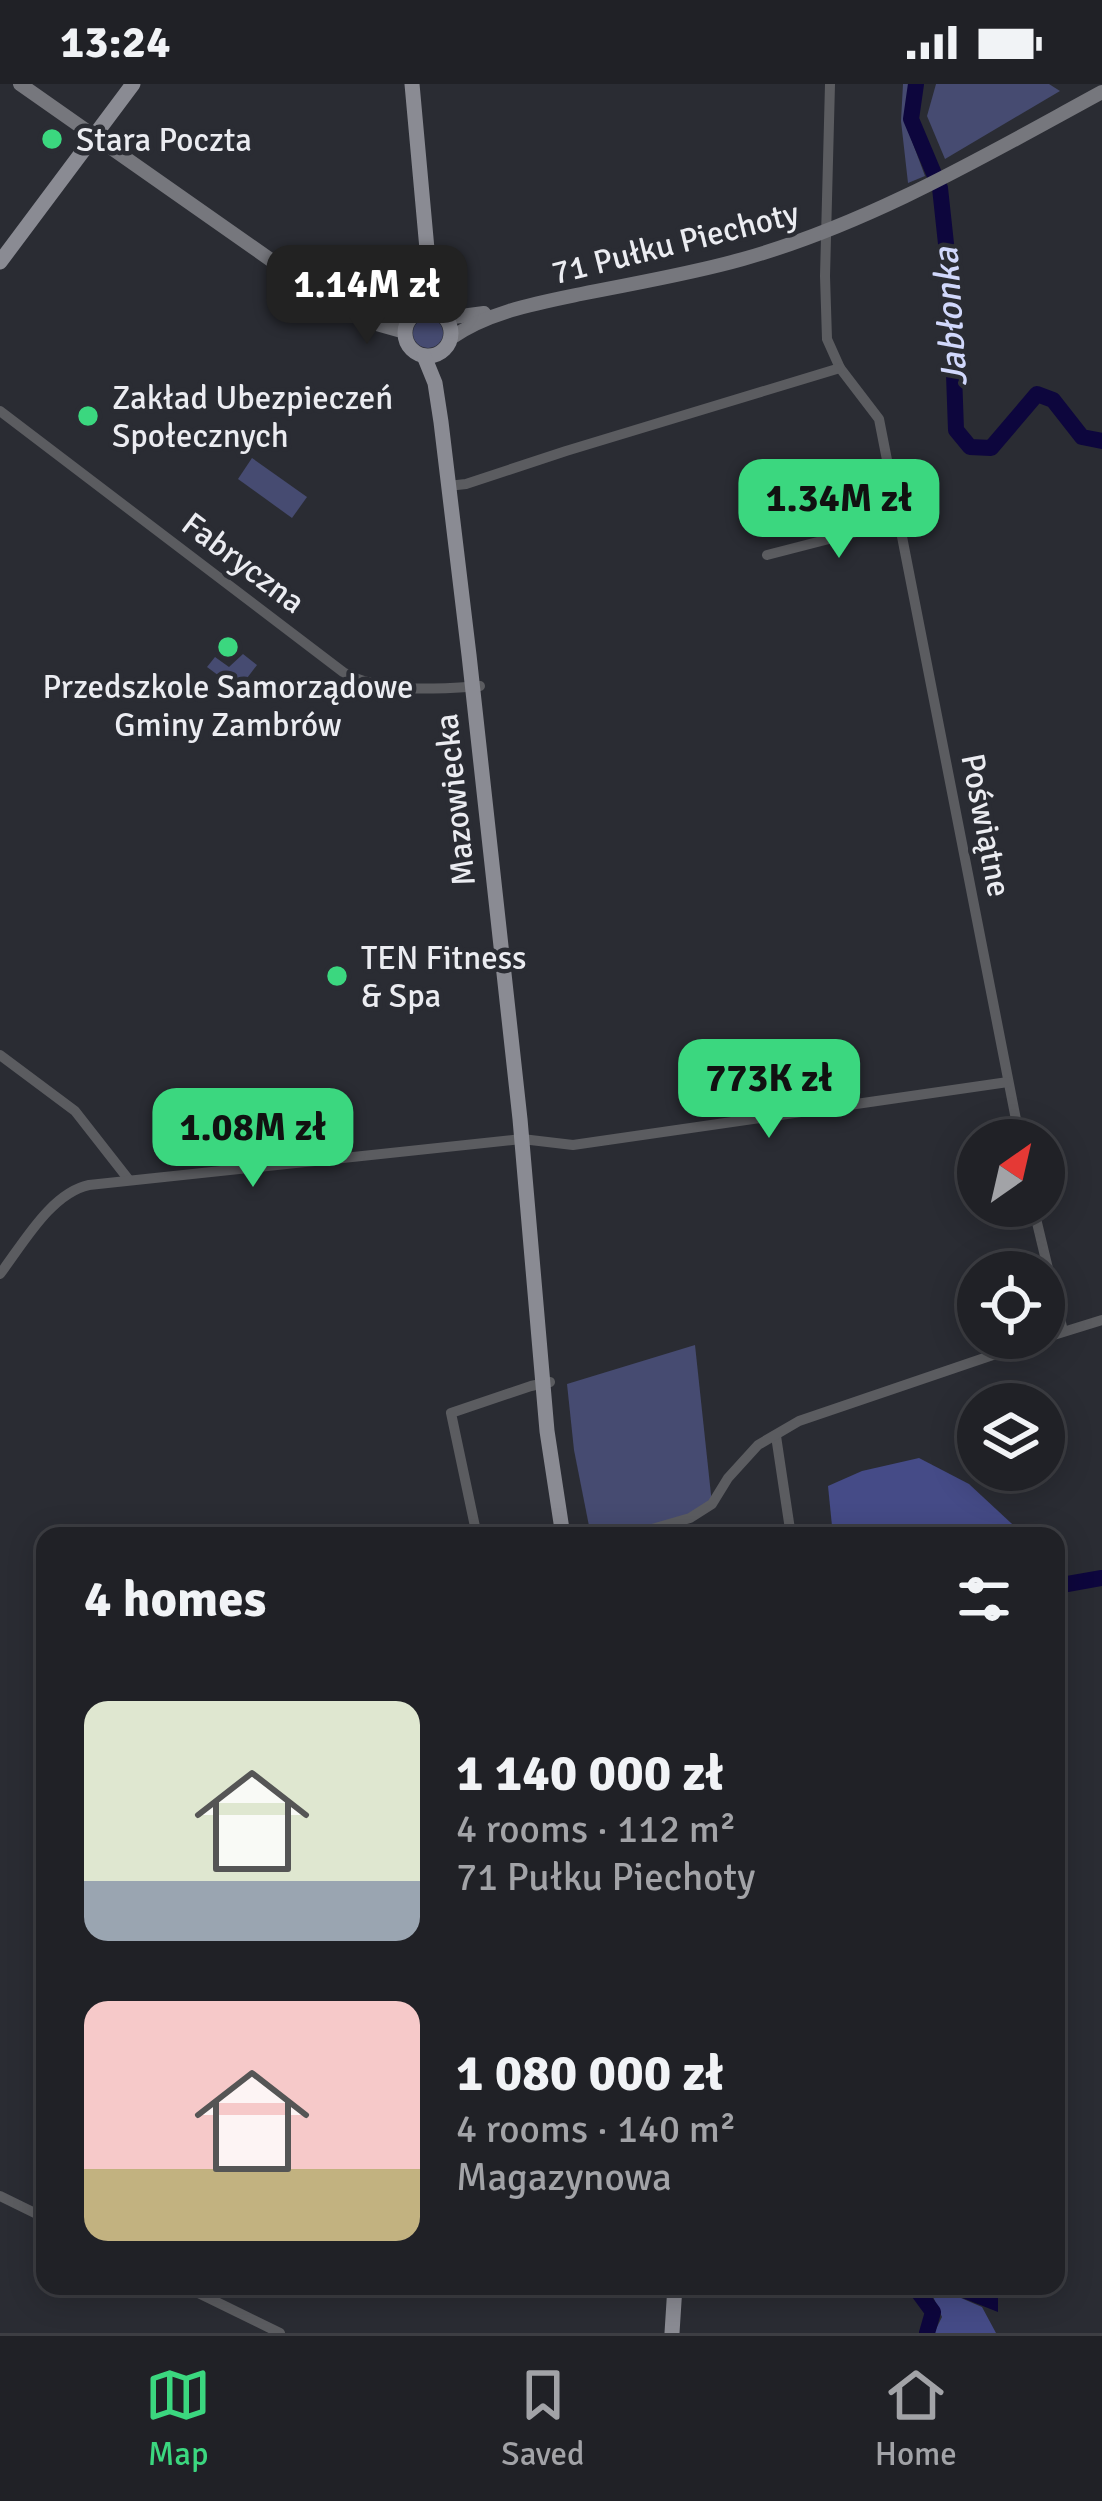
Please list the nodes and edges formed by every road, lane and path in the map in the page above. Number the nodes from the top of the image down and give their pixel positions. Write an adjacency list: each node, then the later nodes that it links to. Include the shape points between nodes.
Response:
1 (20, 84): 6 (street)
2 (133, 84): 6 (main road)
3 (416, 84): 10 (main road)
4 (830, 84): 7 (street, Poświątne)
5 (1102, 92): 7 (street, 71 Pułku Piechoty)
6 (95, 136): 8 (main road); 10 (street, via 346,310)
7 (826, 232): 9 (street, 71 Pułku Piechoty, via 722,264); 13 (street, Poświątne, via 827,339)
8 (3, 253)
9 (530, 304): 10 (street); 11 (street, 71 Pułku Piechoty)
10 (424, 319): 11 (main road, via 451,328); 12 (main road, via 409,346)
11 (451, 338): 12 (main road)
12 (432, 355): 15 (main road, Mazowiecka)
13 (840, 368): 15 (street); 16 (street, Poświątne, via 879,419)
14 (0, 411): 18 (street, Fabryczna, via 344,672 382,685)
15 (452, 486): 18 (main road, Mazowiecka)
16 (899, 521): 17 (street); 20 (street, Poświątne)
17 (767, 555)
18 (476, 687): 22 (main road, Mazowiecka, via 516,986)
19 (0, 1055): 23 (street, via 75,1111)
20 (1008, 1082): 21 (street, Poświątne); 22 (street, via 573,1145)
21 (1016, 1119)
22 (526, 1140): 23 (street); 28 (main road, Mazowiecka)
23 (129, 1180): 24 (street, via 66,1193)
24 (0, 1274)
25 (1102, 1320): 26 (street)
26 (1065, 1330)
27 (982, 1359): 29 (street)
28 (547, 1383): 30 (street, via 451,1413); 31 (main road, Mazowiecka)
29 (776, 1436): 32 (street, via 758,1445 712,1504); 33 (street)
30 (475, 1527)
31 (562, 1527)
32 (659, 1527)
33 (790, 1527)
34 (0, 2196): 35 (street)
35 (36, 2214)
36 (202, 2295): 38 (street)
37 (674, 2295): 39 (main road)
38 (280, 2333)
39 (672, 2333)

